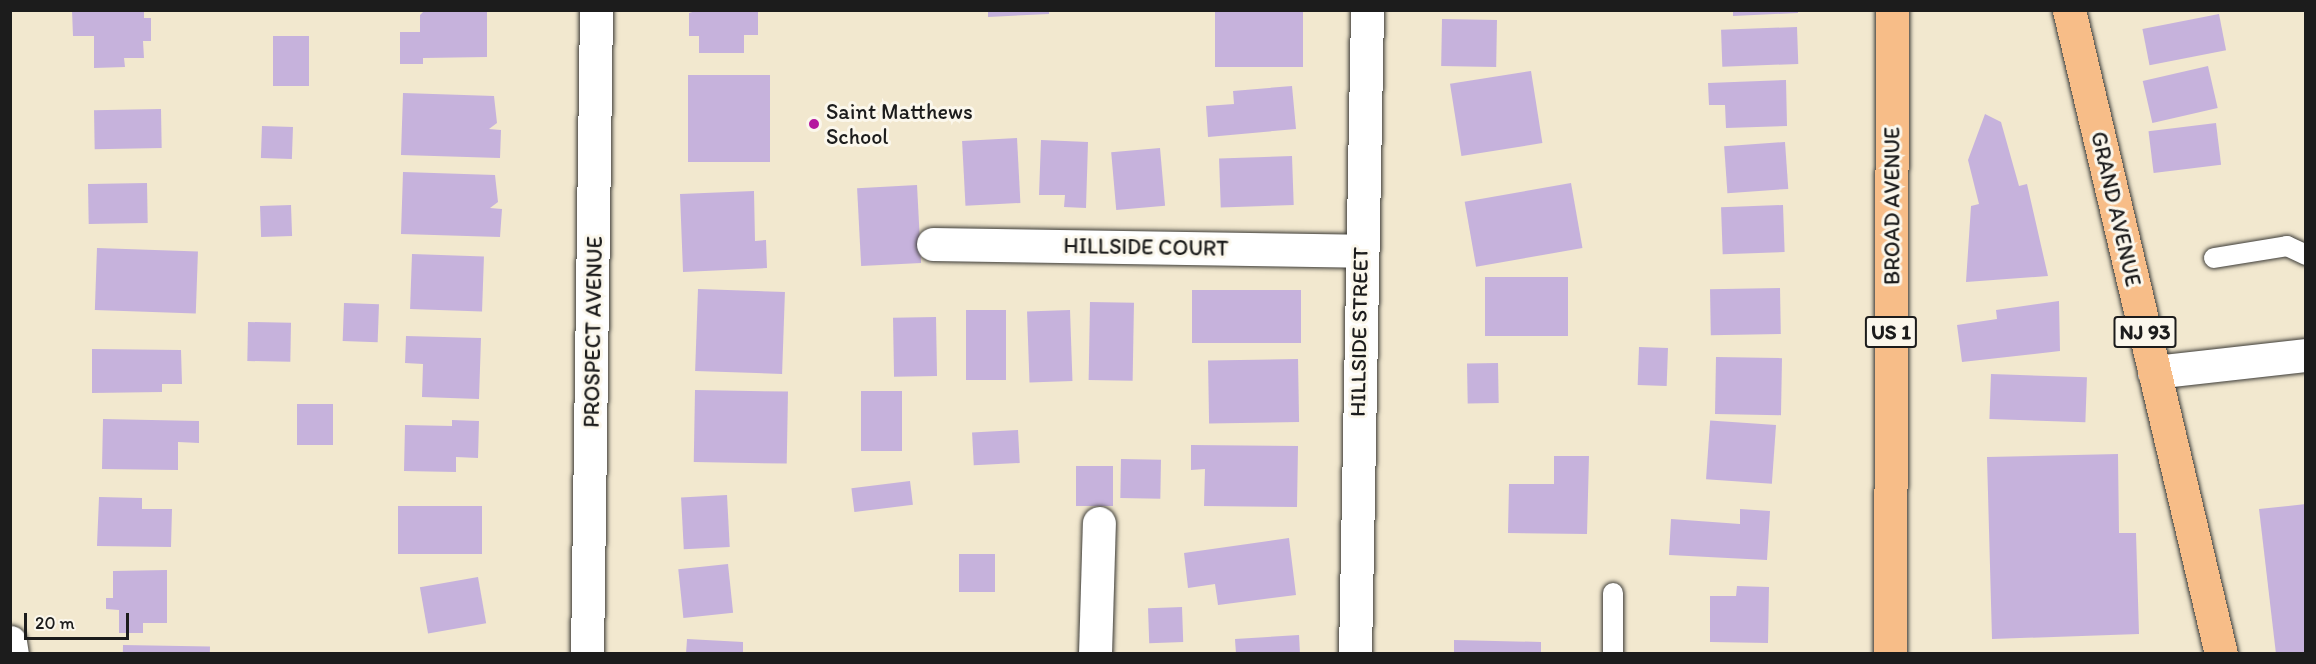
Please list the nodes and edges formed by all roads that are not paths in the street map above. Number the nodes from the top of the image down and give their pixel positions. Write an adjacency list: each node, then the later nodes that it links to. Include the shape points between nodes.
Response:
1 (596, 10): 15 (street, PROSPECT AVENUE)
2 (1367, 10): 6 (street, HILLSIDE STREET)
3 (1892, 10): 19 (main road, BROAD AVENUE / US 1)
4 (2069, 10): 10 (main road, GRAND AVENUE / NJ 93)
5 (933, 244): 6 (street, HILLSIDE COURT)
6 (1360, 250): 17 (street, HILLSIDE STREET)
7 (2306, 255): 8 (lane, via 2287,246)
8 (2214, 258)
9 (2306, 355): 10 (street)
10 (2154, 372): 20 (main road, GRAND AVENUE / NJ 93)
11 (1099, 523): 16 (street)
12 (1613, 593): 18 (lane)
13 (10, 642): 14 (street)
14 (12, 654)
15 (587, 654)
16 (1095, 654)
17 (1355, 654)
18 (1612, 654)
19 (1890, 654)
20 (2221, 654)

